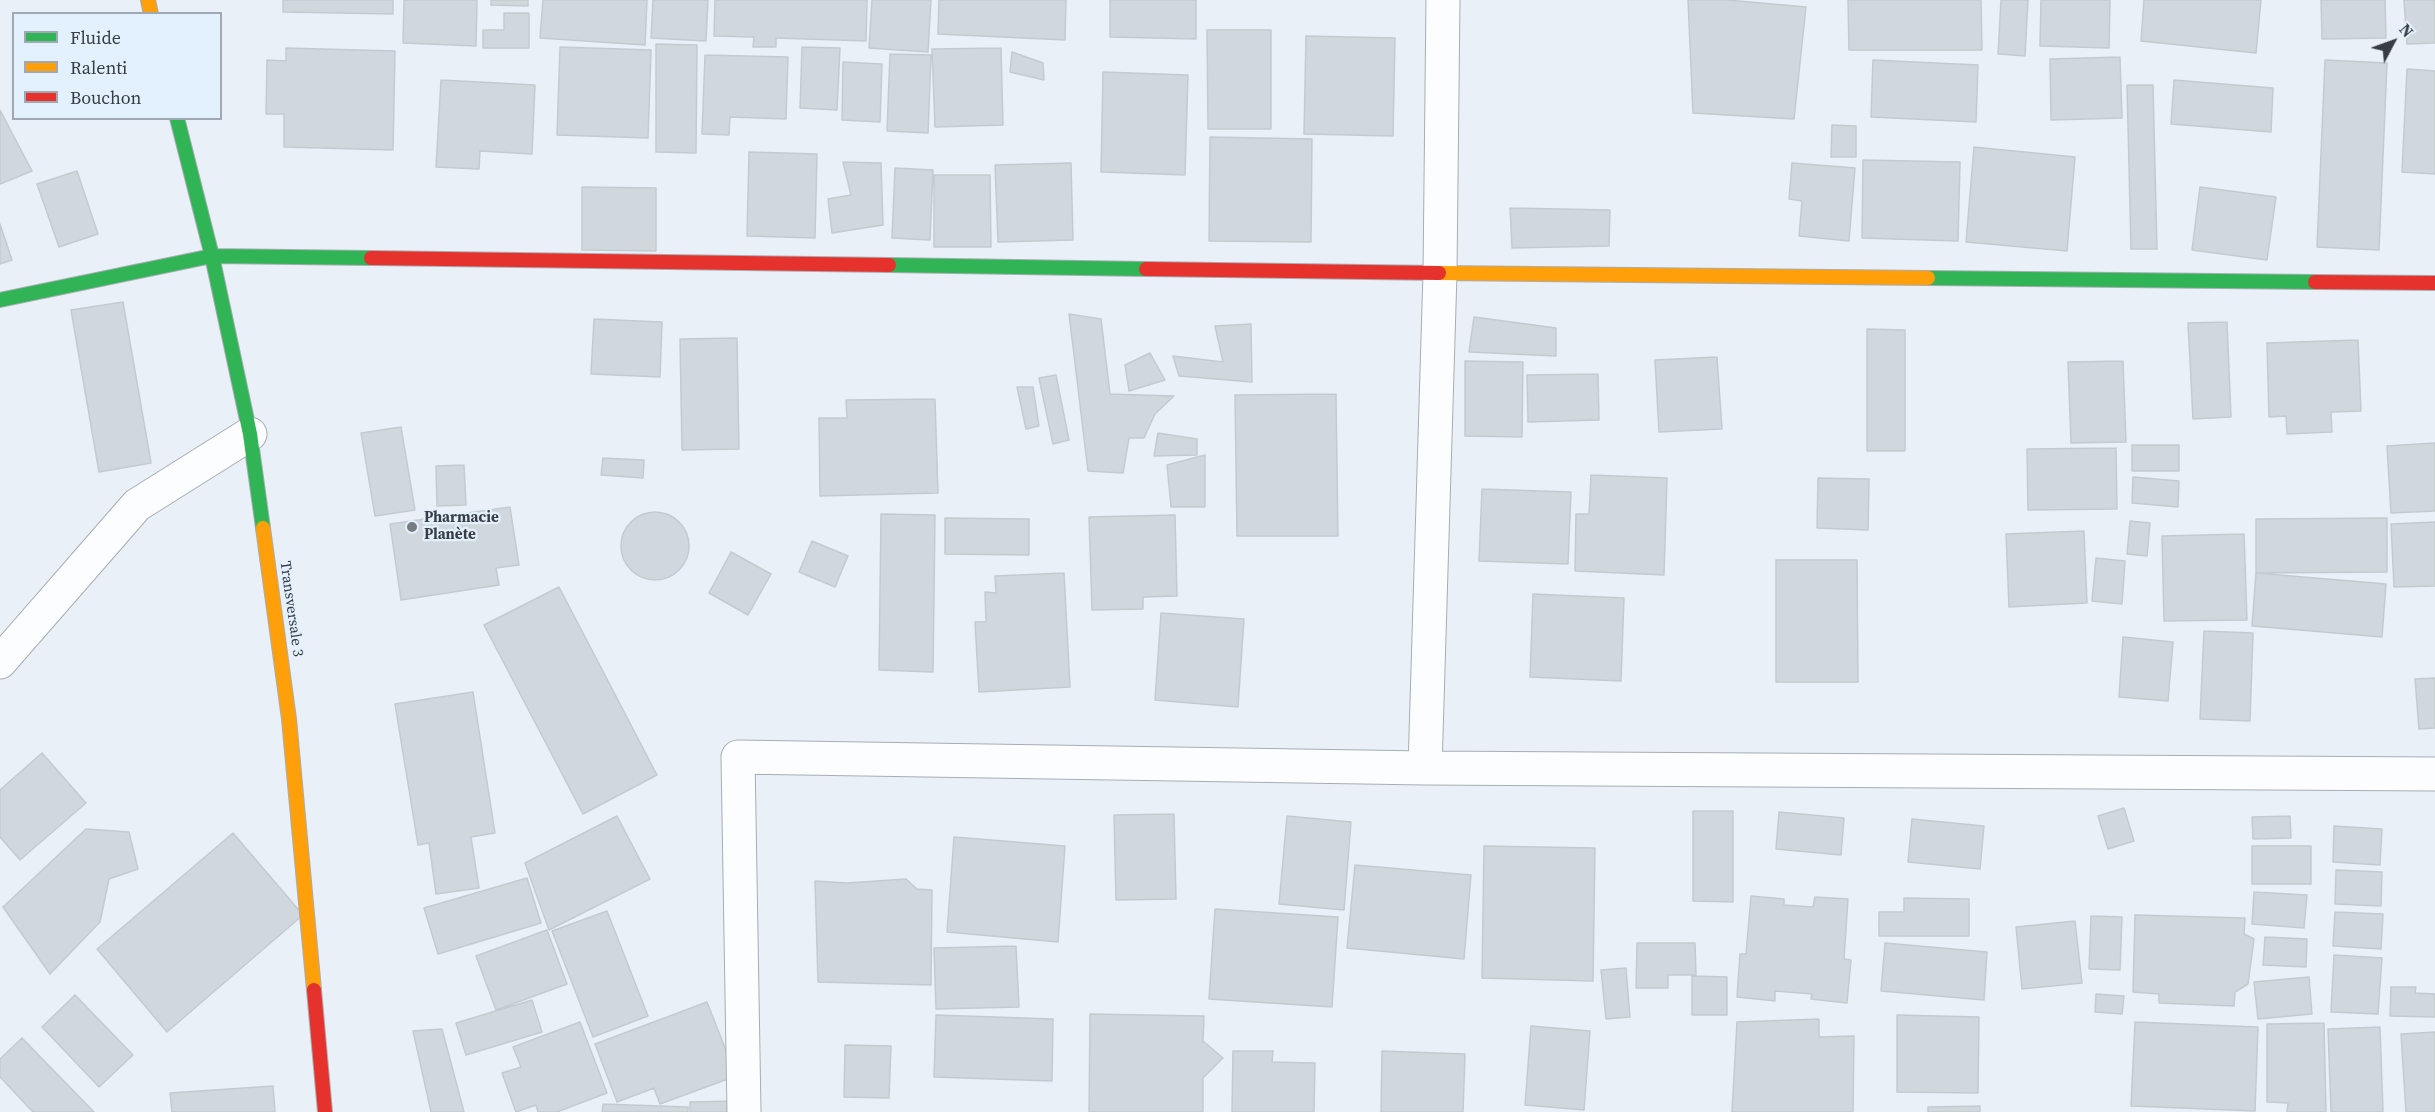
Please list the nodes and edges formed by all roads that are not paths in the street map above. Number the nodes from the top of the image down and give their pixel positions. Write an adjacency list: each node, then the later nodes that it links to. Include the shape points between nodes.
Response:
1 (1443, 0): 4 (street)
2 (178, 120): 3 (street, Transversale 3)
3 (212, 256): 4 (street); 6 (street); 7 (street, Transversale 3)
4 (1440, 273): 5 (street); 9 (street)
5 (2435, 283)
6 (0, 300)
7 (250, 434): 8 (street, via 137,505); 11 (street, Transversale 3, via 289,719)
8 (0, 662)
9 (1425, 768): 10 (street); 12 (street, via 738,757)
10 (2435, 774)
11 (326, 1112)
12 (744, 1112)

